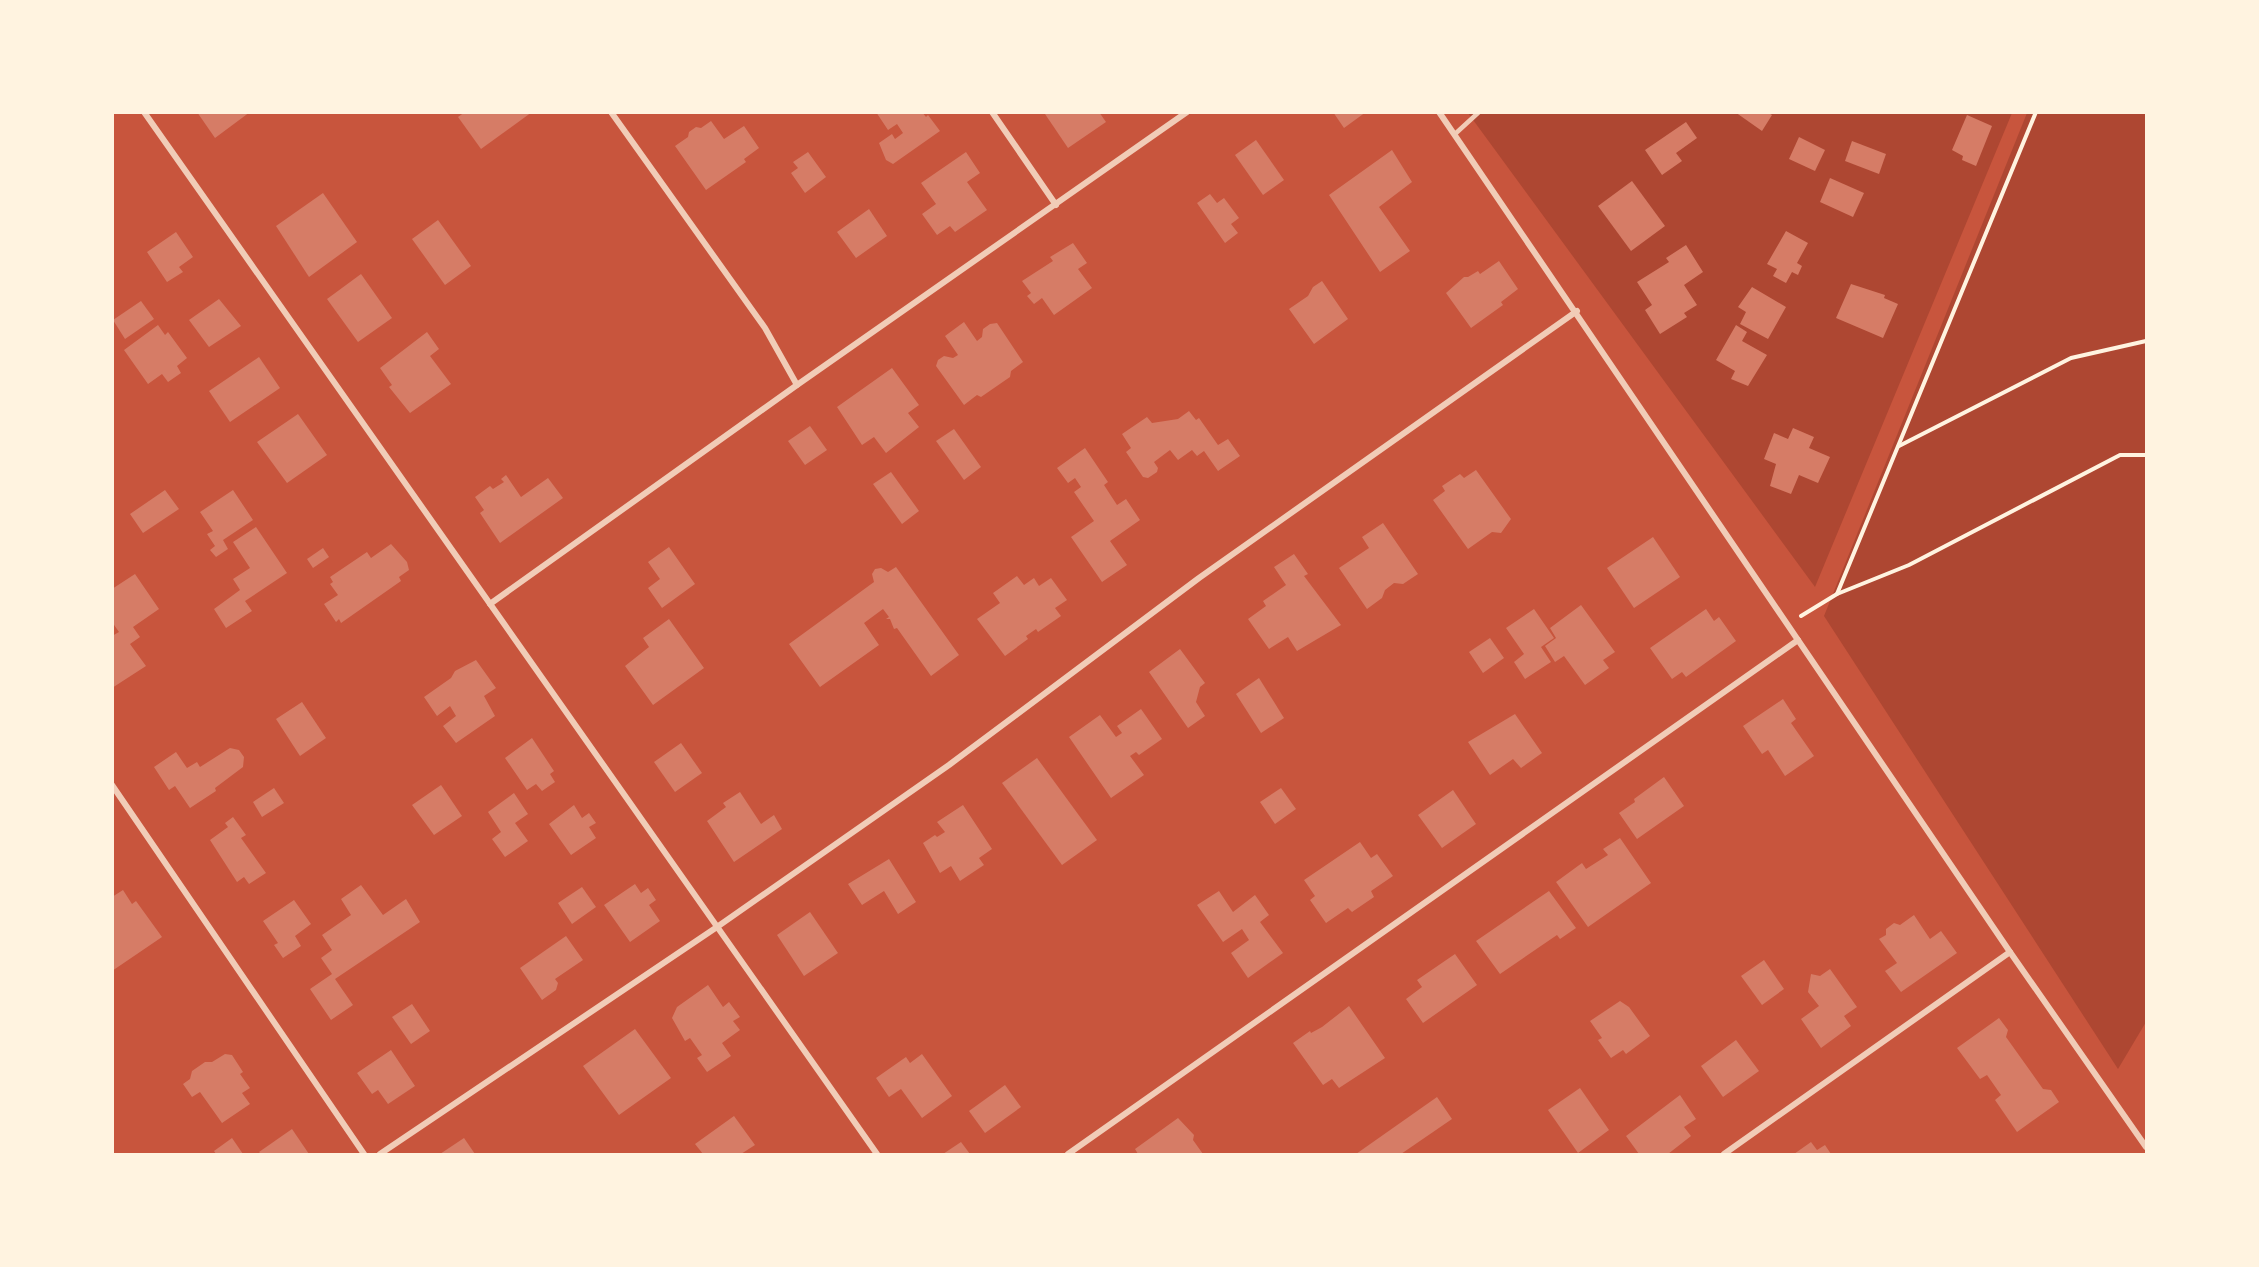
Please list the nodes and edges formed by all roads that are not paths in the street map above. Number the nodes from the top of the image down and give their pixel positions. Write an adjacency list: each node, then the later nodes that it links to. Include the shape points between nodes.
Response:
1 (144, 112): 11 (street)
2 (611, 112): 10 (street, via 765,328)
3 (992, 112): 8 (street)
4 (1187, 112): 8 (street)
5 (1439, 112): 7 (street)
6 (1479, 112): 7 (lane)
7 (1455, 134): 9 (street)
8 (1056, 205): 10 (street)
9 (1576, 311): 12 (street); 14 (street, via 1199,578 949,765)
10 (796, 385): 11 (street)
11 (490, 604): 14 (street)
12 (1798, 640): 15 (street); 20 (street)
13 (112, 785): 17 (street)
14 (717, 927): 18 (street); 19 (street)
15 (2010, 952): 16 (street); 21 (street)
16 (2146, 1147)
17 (364, 1155)
18 (380, 1155)
19 (877, 1155)
20 (1068, 1155)
21 (1724, 1155)

